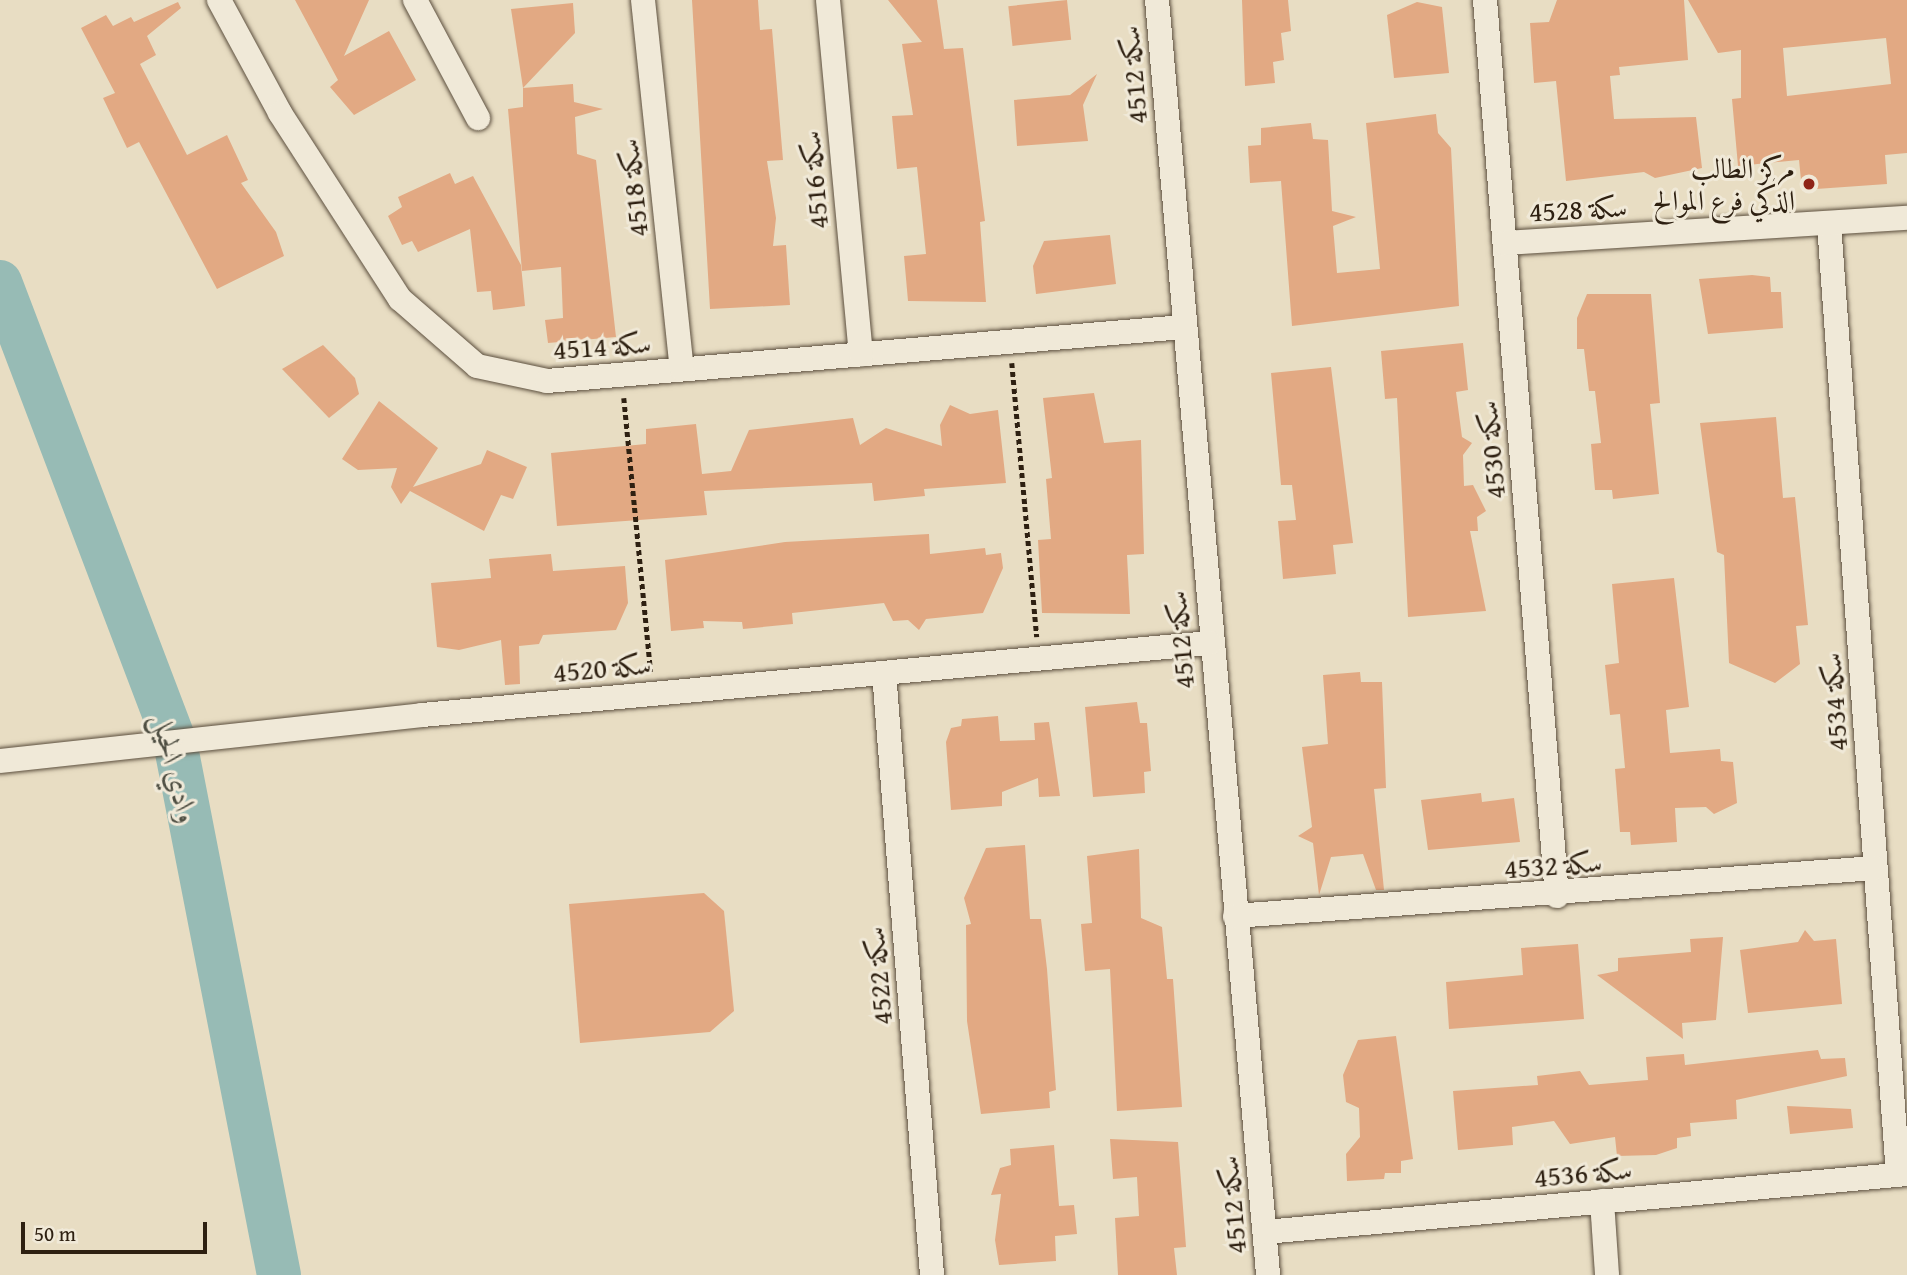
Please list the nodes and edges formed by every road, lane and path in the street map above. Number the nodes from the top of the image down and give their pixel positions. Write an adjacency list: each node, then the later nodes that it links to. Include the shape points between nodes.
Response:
1 (219, 0): 15 (street, سكة 4514, via 280,113 400,299 477,366 547,381)
2 (415, 0): 7 (street)
3 (643, 0): 14 (street, سكة 4518)
4 (828, 0): 13 (street, سكة 4516)
5 (1157, 0): 11 (street, سكة 4512)
6 (1485, 0): 10 (street, سكة 4530)
7 (478, 118)
8 (1907, 218): 9 (street, سكة 4528)
9 (1829, 224): 10 (street, سكة 4528); 21 (street, سكة 4534)
10 (1505, 243): 22 (street, سكة 4530)
11 (1184, 327): 12 (street, سكة 4514); 16 (street, سكة 4512)
12 (1010, 342): 13 (street, سكة 4514); 17 (path)
13 (860, 355): 14 (street, سكة 4514)
14 (682, 369): 15 (street, سكة 4514)
15 (622, 375): 19 (path)
16 (1210, 643): 17 (street, سكة 4520); 23 (street, سكة 4512)
17 (1039, 659): 18 (street, سكة 4520)
18 (884, 673): 19 (street, سكة 4520); 27 (street, سكة 4522)
19 (653, 694): 20 (street, سكة 4520)
20 (0, 761)
21 (1875, 868): 22 (street, سكة 4532); 24 (street, سكة 4534)
22 (1557, 896): 23 (street, سكة 4532)
23 (1235, 916): 26 (street, سكة 4512)
24 (1902, 1174): 25 (street, سكة 4536)
25 (1602, 1201): 26 (street, سكة 4536); 29 (street)
26 (1265, 1232): 28 (street, سكة 4512)
27 (932, 1275)
28 (1269, 1275)
29 (1607, 1275)

